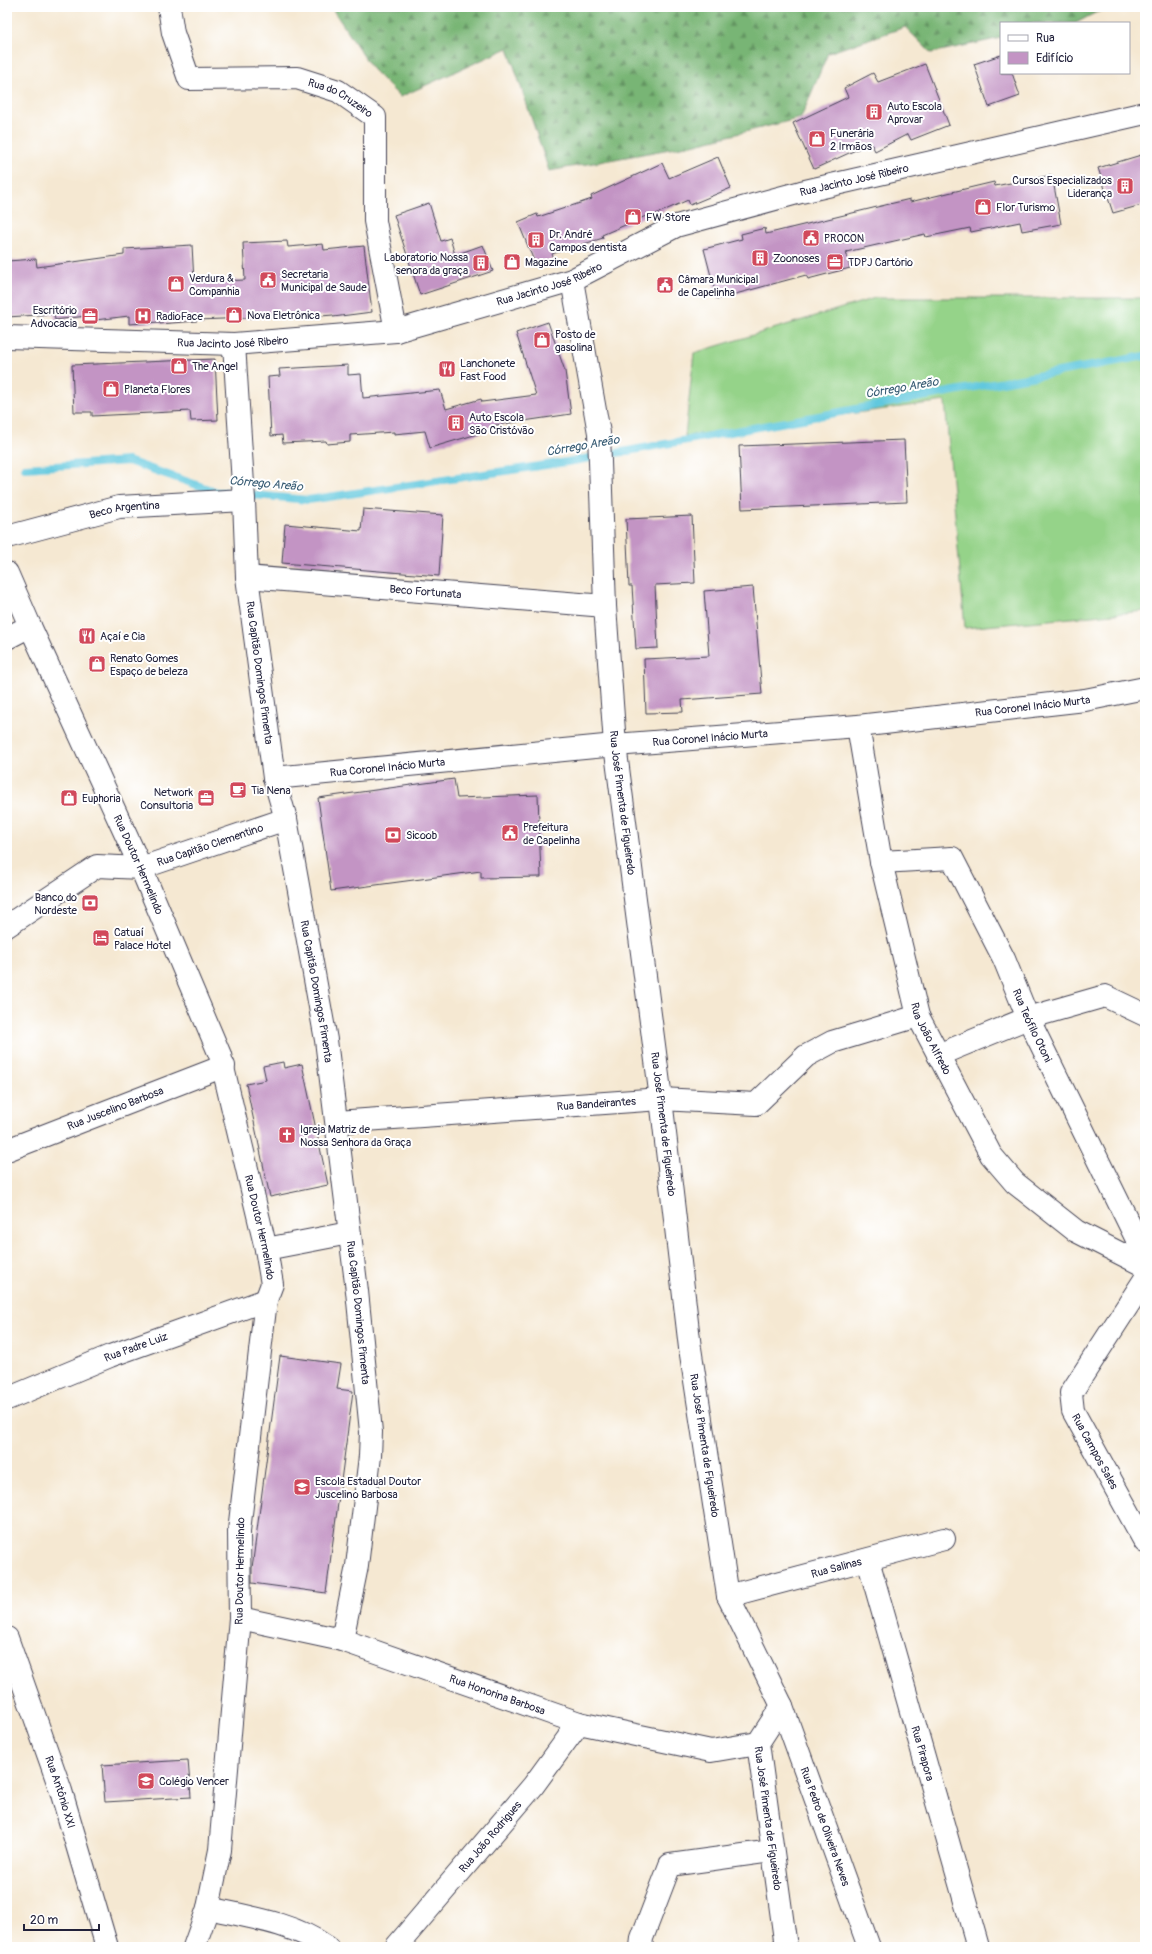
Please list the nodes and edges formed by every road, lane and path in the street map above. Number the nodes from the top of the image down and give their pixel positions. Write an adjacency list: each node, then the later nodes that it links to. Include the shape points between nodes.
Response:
1 (169, 7): 4 (street, Rua do Cruzeiro, via 173,33 189,79 297,78 338,91 375,117 376,221)
2 (1145, 113): 3 (street, Rua Jacinto José Ribeiro, via 801,192 676,226)
3 (572, 280): 4 (street, Rua Jacinto José Ribeiro); 11 (street, Rua José Pimenta de Figueiredo, via 599,434)
4 (396, 331): 6 (street, Rua Jacinto José Ribeiro)
5 (7, 338): 6 (street, Rua Jacinto José Ribeiro)
6 (234, 344): 7 (street, Rua Capitão Domingos Pimenta)
7 (243, 492): 8 (street, Beco Argentina, via 119,508); 10 (street, Rua Capitão Domingos Pimenta)
8 (7, 537)
9 (7, 573): 12 (street, Rua Doutor Hermelindo)
10 (247, 577): 11 (street, Beco Fortunata); 17 (street, Rua Capitão Domingos Pimenta)
11 (605, 606): 16 (street, Rua José Pimenta de Figueiredo)
12 (30, 626): 13 (street); 20 (street, Rua Doutor Hermelindo)
13 (7, 638)
14 (1145, 688): 15 (street, Rua Coronel Inácio Murta, via 1085,700)
15 (858, 726): 16 (street, Rua Coronel Inácio Murta); 19 (street, Rua João Alfredo)
16 (615, 745): 17 (street, Rua Coronel Inácio Murta); 27 (street, Rua José Pimenta de Figueiredo)
17 (274, 778): 18 (street, Rua Capitão Domingos Pimenta)
18 (286, 819): 20 (street, Rua Capitão Clementino); 28 (street, Rua Capitão Domingos Pimenta, via 326,1040)
19 (880, 862): 23 (street, Rua João Alfredo); 24 (street, Rua Teófilo Otoni, via 952,858 1004,959)
20 (141, 868): 21 (street, Rua Capitão Clementino, via 97,866); 26 (street, Rua Doutor Hermelindo)
21 (7, 926)
22 (1145, 1015): 24 (street, via 1105,996)
23 (918, 1016): 25 (street, Rua João Alfredo); 27 (street, Rua Bandeirantes, via 832,1042 806,1056 756,1104)
24 (1028, 1018): 25 (street); 32 (street, Rua Teófilo Otoni)
25 (938, 1055): 33 (street, Rua João Alfredo, via 990,1155 1015,1183 1076,1231)
26 (224, 1066): 29 (street, Rua Juscelino Barbosa); 31 (street, Rua Doutor Hermelindo)
27 (661, 1099): 28 (street, Rua Bandeirantes); 40 (street, Rua José Pimenta de Figueiredo, via 690,1348)
28 (337, 1122): 30 (street, Rua Capitão Domingos Pimenta)
29 (7, 1150)
30 (349, 1233): 31 (street); 43 (street, Rua Capitão Domingos Pimenta, via 370,1424 370,1456 357,1566)
31 (266, 1249): 35 (street, Rua Doutor Hermelindo, via 272,1284)
32 (1145, 1256)
33 (1145, 1266)
34 (1145, 1279): 38 (street, Rua Campos Sales, via 1071,1393 1073,1411)
35 (266, 1300): 36 (street, Rua Padre Luiz, via 110,1356); 41 (street, Rua Doutor Hermelindo, via 239,1531)
36 (7, 1399)
37 (944, 1538): 39 (street, Rua Salinas)
38 (1145, 1542)
39 (868, 1560): 40 (street, Rua Salinas); 56 (street, Rua Pirapora)
40 (728, 1596): 44 (street, Rua José Pimenta de Figueiredo)
41 (240, 1618): 43 (street, Rua Honorina Barbosa); 48 (street, Rua Doutor Hermelindo, via 220,1850)
42 (7, 1638): 49 (street, Rua Antônio XXI, via 61,1791)
43 (342, 1640): 45 (street, Rua Honorina Barbosa)
44 (782, 1706): 46 (street, Rua José Pimenta de Figueiredo); 55 (street, Rua Pedro de Oliveira Neves)
45 (579, 1723): 46 (street, Rua Honorina Barbosa, via 711,1751); 52 (street, Rua João Rodrigues, via 533,1786)
46 (758, 1743): 47 (street, Rua José Pimenta de Figueiredo)
47 (772, 1851): 53 (street, via 670,1865 642,1938); 54 (street, Rua José Pimenta de Figueiredo)
48 (208, 1908): 50 (street, Rua Doutor Hermelindo); 51 (street, via 279,1924)
49 (107, 1947)
50 (194, 1947)
51 (327, 1947)
52 (396, 1947)
53 (641, 1947)
54 (786, 1947)
55 (869, 1947)
56 (978, 1947)

